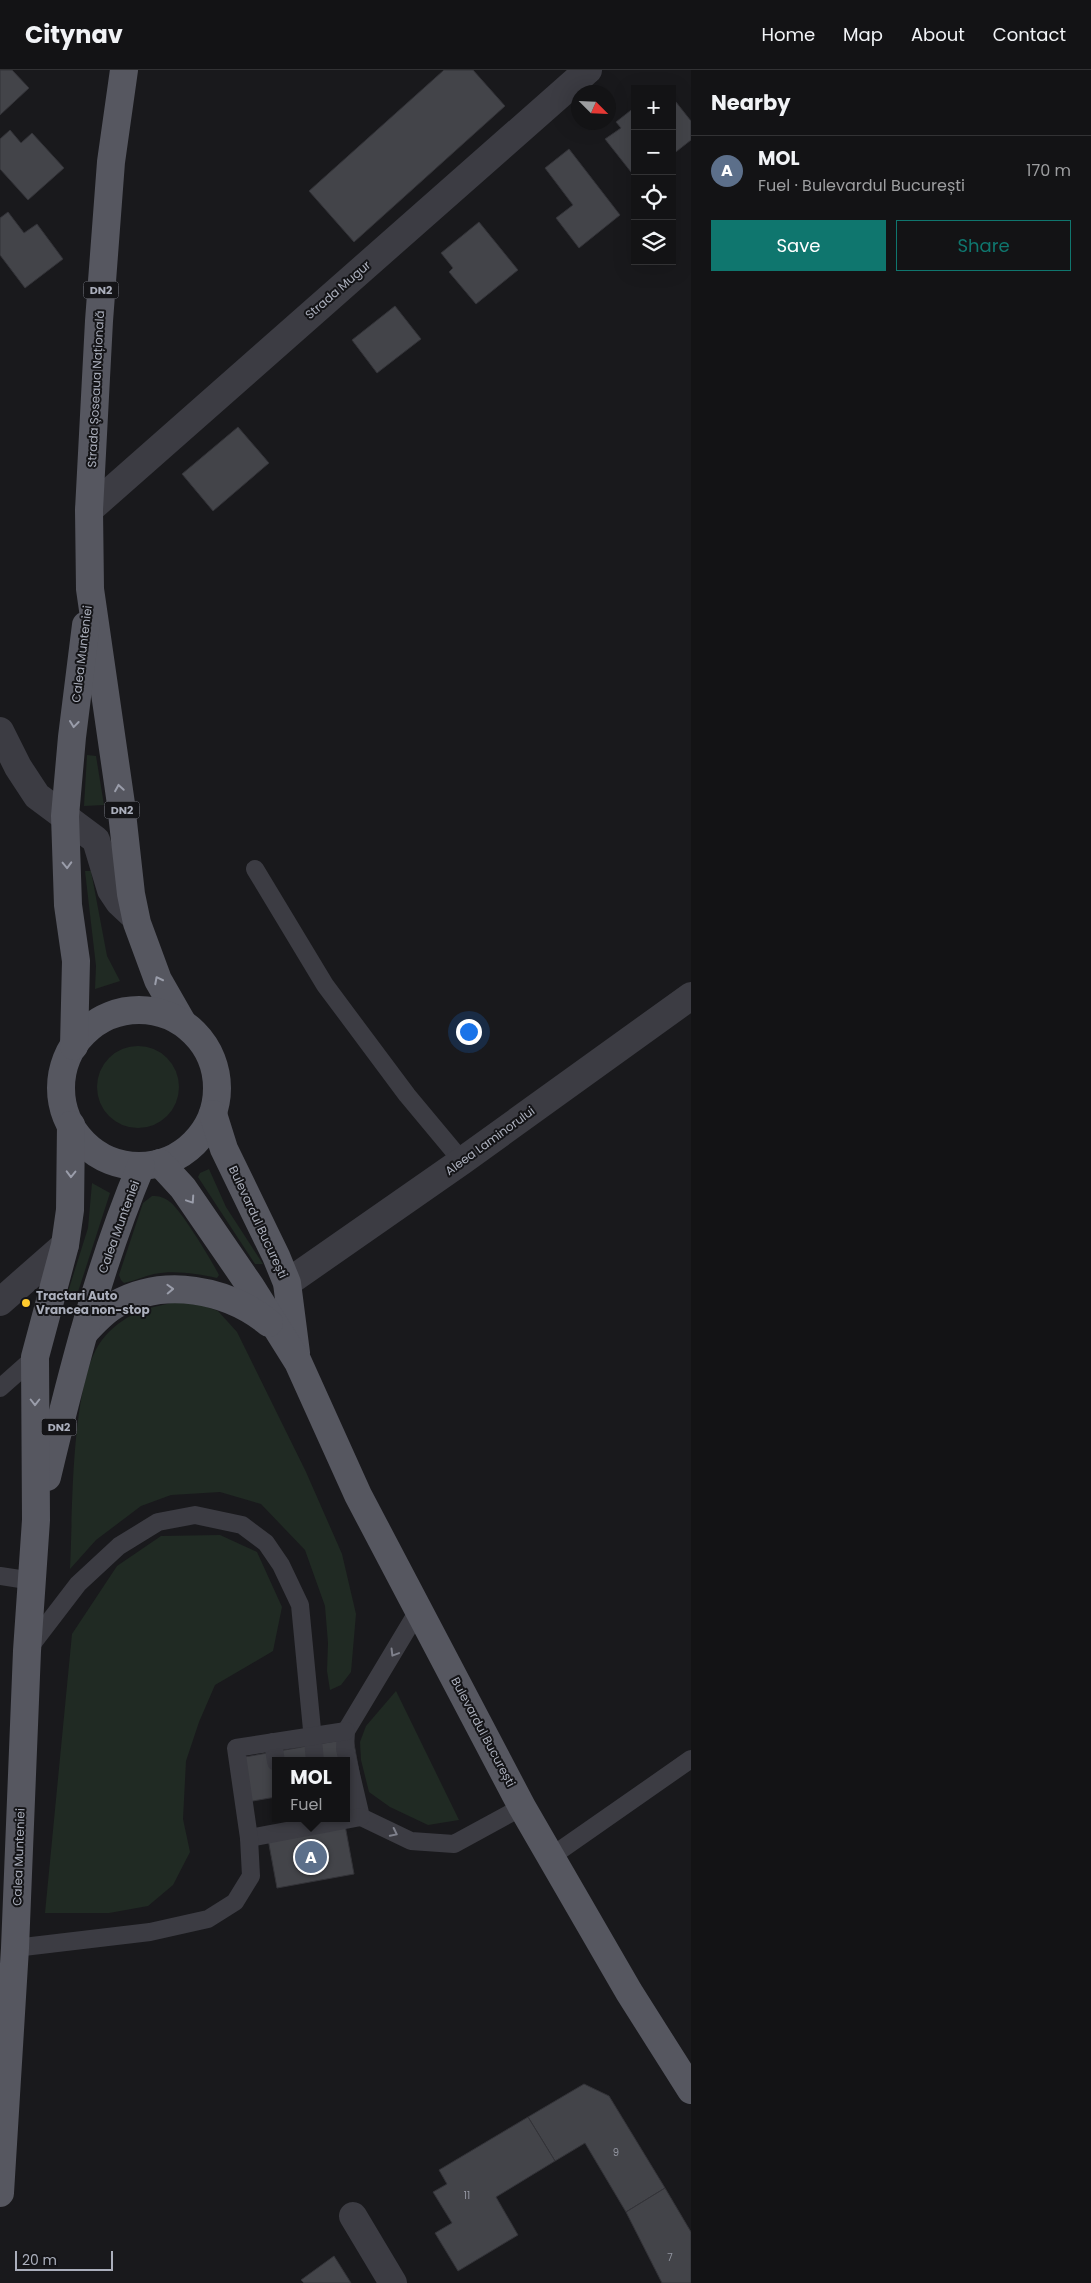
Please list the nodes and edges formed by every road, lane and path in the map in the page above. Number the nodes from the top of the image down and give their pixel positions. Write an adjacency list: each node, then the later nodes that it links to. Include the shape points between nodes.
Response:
1 (124, 70): 3 (main road, Strada Șoseaua Națională / DN2, via 111,162 98,321)
2 (588, 70): 3 (street, Strada Mugur)
3 (89, 510): 4 (main road, Strada Șoseaua Națională / DN2)
4 (90, 588): 6 (main road, Calea Munteniei / DN2, one-way to 6); 8 (main road, Calea Munteniei / DN2, one-way to 4)
5 (0, 730): 6 (street, via 36,796)
6 (65, 816): 8 (street, via 96,840 111,890); 11 (main road, Calea Munteniei / DN2, one-way to 11, via 68,905 76,961)
7 (255, 869): 14 (lane, via 325,985 407,1095)
8 (135, 917): 10 (main road, Calea Munteniei / DN2, one-way to 8, via 145,951)
9 (691, 996): 14 (street, Aleea Laminorului)
10 (182, 1022): 11 (main road, via 151,1010 123,1012 97,1022); 12 (main road, via 200,1038 213,1062 218,1090)
11 (74, 1046): 13 (main road, via 64,1067 62,1086 63,1104)
12 (212, 1114): 15 (main road, via 196,1142 182,1154); 17 (main road, Bulevardul București, via 224,1149)
13 (71, 1125): 15 (main road, via 93,1151 109,1160 127,1166); 16 (main road, Calea Munteniei / DN2, one-way to 16, via 70,1210)
14 (462, 1161): 17 (street, Aleea Laminorului)
15 (150, 1165): 19 (main road, Bulevardul București, one-way to 19, via 183,1188); 20 (main road, Calea Munteniei / DN2, via 130,1194)
16 (65, 1245): 18 (street); 21 (main road, Calea Munteniei / DN2)
17 (286, 1283): 22 (main road, Bulevardul București)
18 (0, 1302)
19 (278, 1330): 20 (main road, one-way to 19, via 115,1305 142,1293 166,1289 189,1289 217,1295 243,1305); 22 (main road, Bulevardul București)
20 (83, 1334): 24 (main road, Calea Munteniei / DN2)
21 (35, 1357): 23 (lane); 24 (main road, Calea Munteniei / DN2, one-way to 24)
22 (298, 1362): 27 (main road, Bulevardul București, via 358,1495)
23 (0, 1388)
24 (36, 1520): 26 (main road, Calea Munteniei / DN2)
25 (0, 1576): 26 (lane)
26 (33, 1581): 28 (main road, Calea Munteniei / DN2)
27 (418, 1611): 29 (lane, one-way to 29); 37 (main road, Bulevardul București)
28 (27, 1651): 30 (lane, via 78,1584 119,1546 158,1522 195,1515 242,1525 266,1543 281,1565 300,1606); 44 (main road, Calea Munteniei / DN2)
29 (346, 1731): 30 (lane); 34 (lane)
30 (312, 1736): 31 (lane); 33 (lane)
31 (273, 1742): 32 (lane); 42 (lane, via 236,1748)
32 (275, 1757)
33 (315, 1757)
34 (347, 1757)
35 (691, 1759): 43 (lane)
36 (350, 1770): 38 (lane)
37 (522, 1807): 38 (lane, one-way to 37, via 411,1841 454,1844); 43 (main road, Bulevardul București)
38 (361, 1817): 39 (lane)
39 (350, 1818)
40 (311, 1822): 41 (lane)
41 (285, 1824): 42 (lane)
42 (249, 1838): 44 (lane, via 252,1876 235,1902 208,1918 150,1932)
43 (552, 1856): 45 (main road, Bulevardul București, via 629,1992)
44 (15, 1948): 46 (main road, Calea Munteniei / DN2)
45 (691, 2090)
46 (0, 2193)
47 (353, 2216): 48 (street)
48 (393, 2283)

